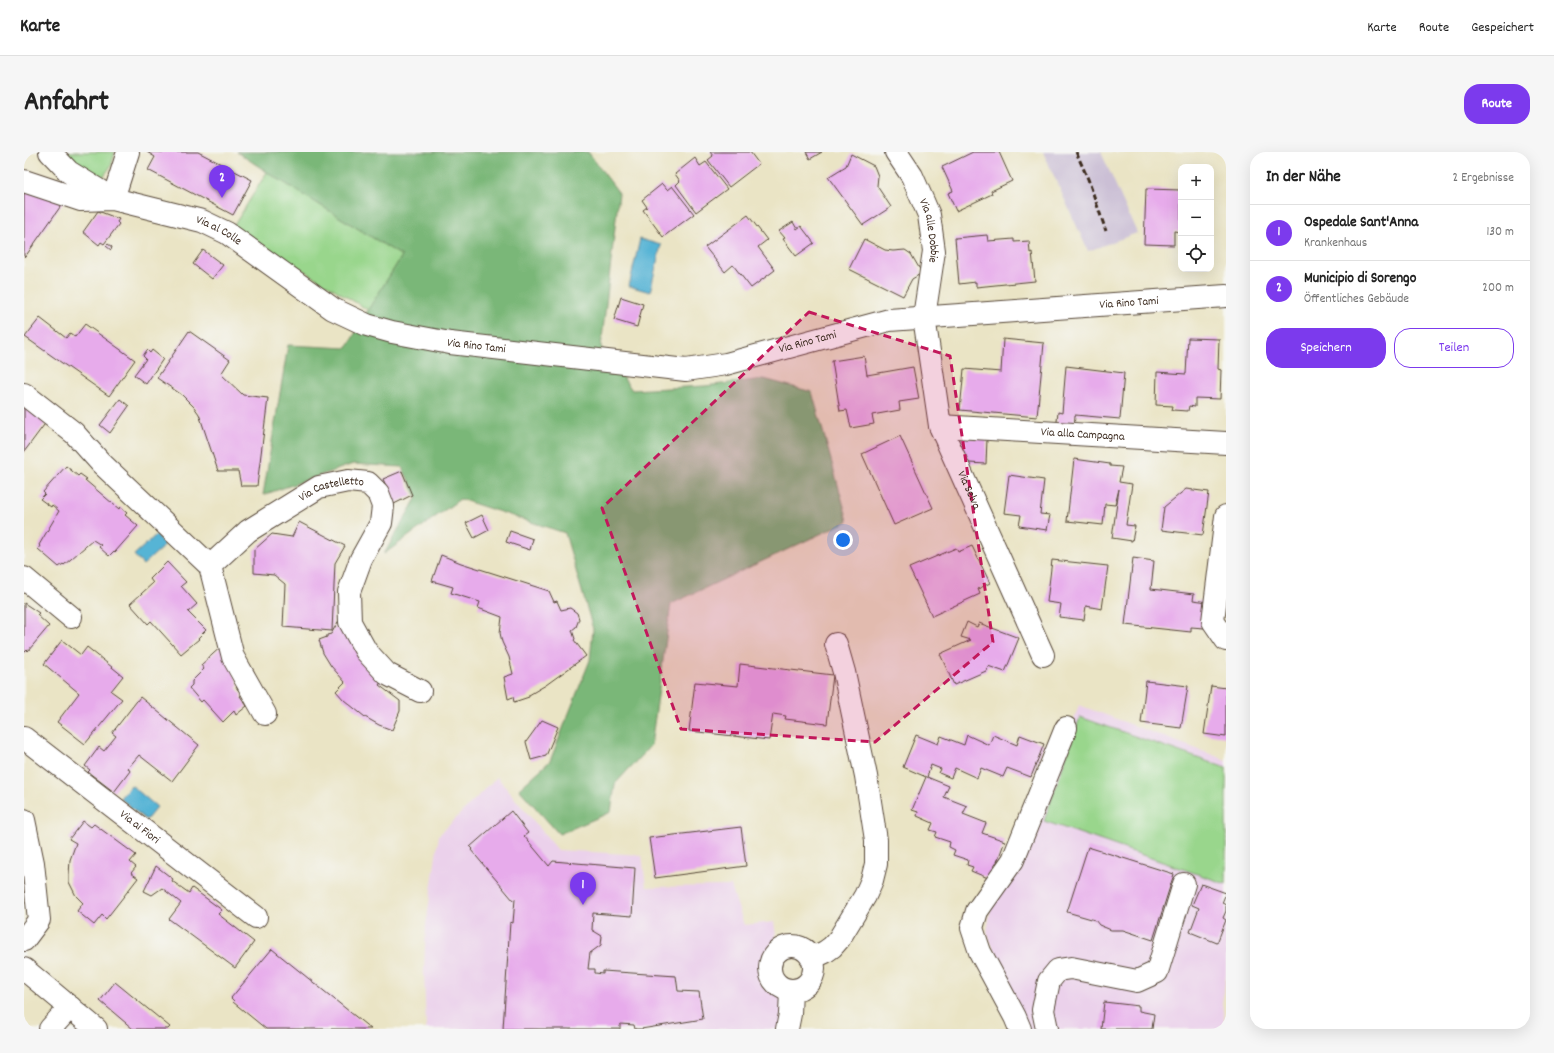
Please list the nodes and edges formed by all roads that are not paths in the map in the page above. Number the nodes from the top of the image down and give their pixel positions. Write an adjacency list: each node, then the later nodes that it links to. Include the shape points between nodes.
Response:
1 (50, 152): 5 (street, via 68,172)
2 (128, 152): 5 (street)
3 (896, 152): 7 (street, Via alle Dobbie, via 912,176 929,215 934,251)
4 (24, 181): 5 (street, Via al Colle, via 81,200)
5 (113, 199): 8 (street, Via al Colle, via 202,221 227,233 333,309)
6 (1226, 296): 7 (street, Via Rino Tami)
7 (924, 317): 8 (street, Via Rino Tami, via 889,320 726,364 686,370 450,343); 10 (street, Via Selva)
8 (392, 332)
9 (24, 394): 13 (street, via 74,433 101,463)
10 (940, 426): 11 (street, Via alla Campagna); 18 (street, Via Selva)
11 (1226, 443)
12 (1226, 516): 16 (street, via 1213,621)
13 (210, 566): 19 (street, Via Castelletto, via 248,531 319,487 348,481 368,483 378,493 383,506 381,523 361,559 349,592 350,622 366,651 387,674); 20 (street, via 233,657)
14 (24, 578): 15 (street)
15 (71, 617)
16 (1226, 640)
17 (836, 644): 27 (street, via 866,776 876,840 876,864 872,880 839,939 829,950)
18 (1043, 655)
19 (420, 691)
20 (265, 714)
21 (1066, 728): 34 (street, via 1013,860 977,911 972,928 980,952)
22 (24, 738): 25 (street, Via ai Fiori)
23 (24, 820): 26 (street, via 33,863 39,920)
24 (1184, 884): 35 (street, via 1157,972 1138,981 1071,968 1058,970 1049,981 1043,1010)
25 (256, 917)
26 (24, 940)
27 (812, 958): 29 (street, via 813,977 804,988); 29 (street, via 803,949 790,946 778,951 773,957 770,971 773,978 777,984)
28 (24, 969): 30 (street)
29 (791, 990): 33 (street)
30 (70, 1007): 31 (street); 32 (street)
31 (50, 1029)
32 (96, 1029)
33 (787, 1029)
34 (1020, 1029)
35 (1046, 1029)

